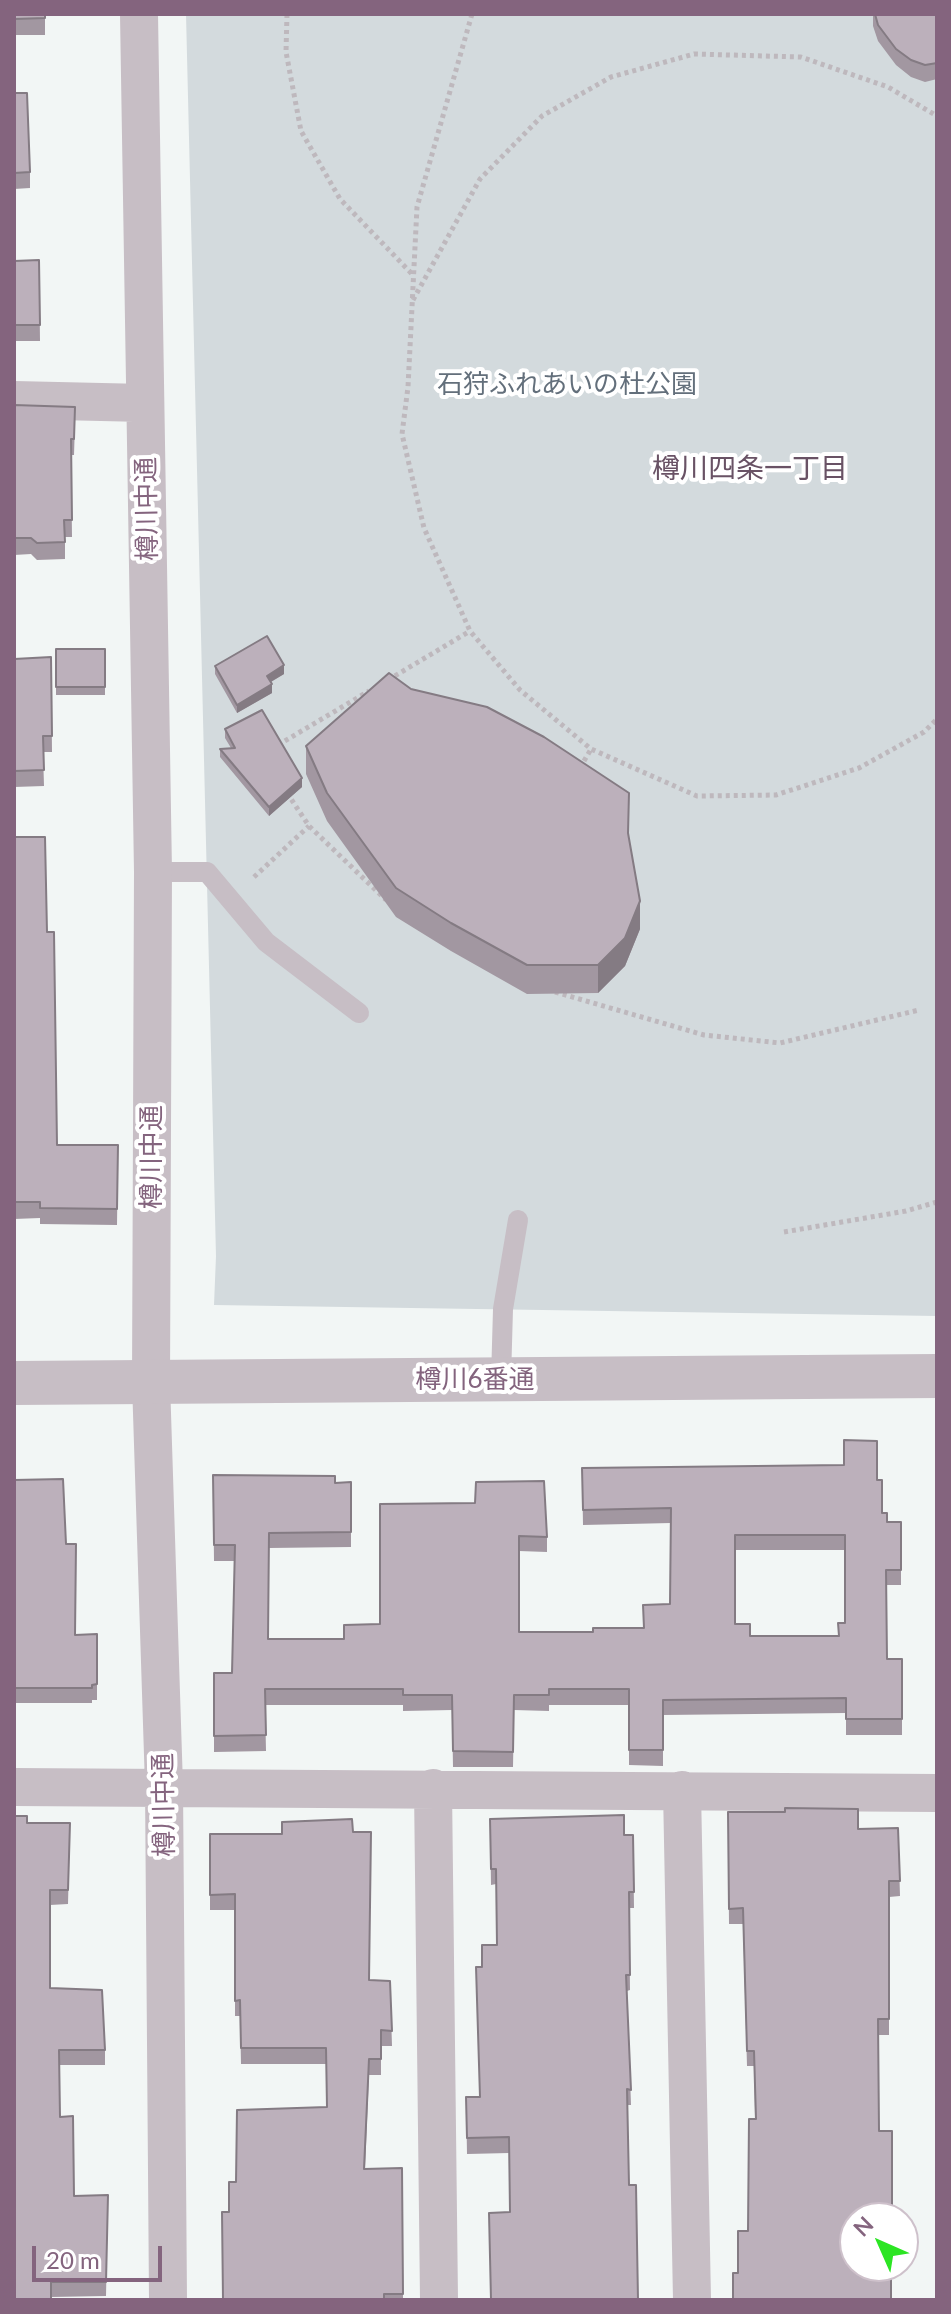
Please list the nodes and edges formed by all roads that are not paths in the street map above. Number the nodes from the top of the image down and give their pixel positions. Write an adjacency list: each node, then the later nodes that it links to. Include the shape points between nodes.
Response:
1 (139, 14): 3 (street, 樽川中通)
2 (14, 400): 3 (street)
3 (145, 403): 4 (street, 樽川中通)
4 (153, 872): 5 (lane, via 207,872 266,942); 9 (street, 樽川中通)
5 (359, 1013)
6 (518, 1220): 8 (lane, via 503,1309)
7 (937, 1376): 8 (street, 樽川6番通)
8 (501, 1379): 9 (street, 樽川6番通)
9 (151, 1382): 10 (street, 樽川6番通); 11 (street, 樽川中通)
10 (14, 1383)
11 (164, 1786): 12 (street); 13 (street); 16 (street, 樽川中通)
12 (14, 1787)
13 (433, 1788): 14 (street); 17 (street)
14 (682, 1790): 15 (street); 18 (street)
15 (937, 1793)
16 (168, 2300)
17 (439, 2300)
18 (692, 2300)

